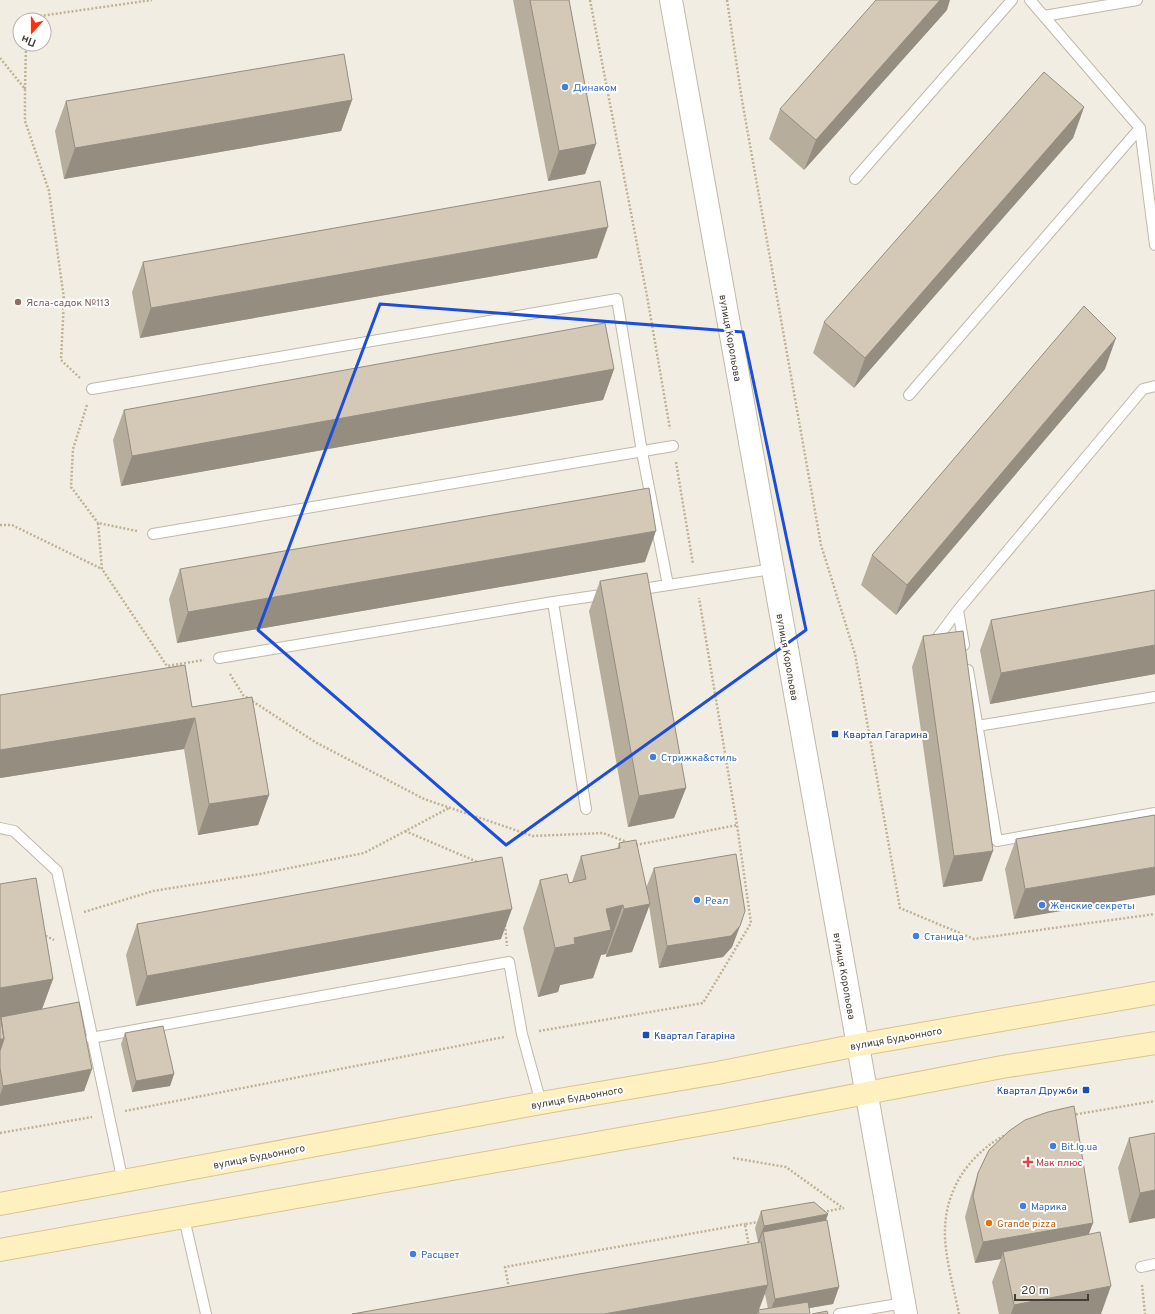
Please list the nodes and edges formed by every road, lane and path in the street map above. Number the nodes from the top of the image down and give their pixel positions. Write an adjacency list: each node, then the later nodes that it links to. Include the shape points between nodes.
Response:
1 (152, 0): 8 (path)
2 (590, 0): 19 (path, via 648,296)
3 (671, 0): 25 (street, вулиця Корольова)
4 (727, 0): 43 (path, via 742,100 821,545 855,654 900,908 974,939)
5 (1012, 0): 14 (lane)
6 (1030, 0): 9 (lane)
7 (1137, 0): 9 (lane)
8 (52, 14)
9 (1044, 16): 13 (lane)
10 (26, 52): 12 (path)
11 (0, 58): 12 (path)
12 (25, 90): 17 (path, via 25,121 49,191 64,299 61,360)
13 (1140, 128): 15 (lane); 18 (lane)
14 (855, 179)
15 (1155, 245)
16 (1155, 386): 29 (lane, via 1143,389)
17 (92, 390): 20 (lane, via 617,299); 21 (path, via 73,449 71,487)
18 (909, 395)
19 (673, 446): 20 (lane); 26 (path)
20 (642, 452): 23 (lane); 27 (lane)
21 (98, 523): 23 (path); 24 (path)
22 (0, 525): 24 (path, via 12,525)
23 (153, 534)
24 (102, 569): 31 (path, via 167,666)
25 (772, 569): 26 (lane); 52 (street, вулиця Корольова)
26 (696, 581): 27 (lane)
27 (668, 585): 28 (lane)
28 (553, 602): 31 (lane); 35 (lane)
29 (958, 610): 30 (lane); 33 (lane)
30 (930, 648)
31 (219, 658): 34 (path, via 243,695 308,738 424,800)
32 (1155, 697): 33 (lane)
33 (977, 726): 36 (lane, via 997,841)
34 (449, 808): 39 (path); 40 (path, via 533,836 603,833)
35 (586, 809)
36 (1155, 813)
37 (737, 825): 41 (path)
38 (0, 828): 44 (lane, via 14,831 57,871)
39 (406, 831): 42 (path); 44 (path, via 364,853 260,874 153,891)
40 (628, 843)
41 (634, 845)
42 (484, 865)
43 (1155, 914)
44 (66, 917): 47 (lane)
45 (505, 924): 48 (path)
46 (39, 932): 47 (path, via 52,938)
47 (75, 962): 50 (lane)
48 (509, 962): 50 (lane); 55 (lane, via 522,1034)
49 (1155, 993): 52 (main road, вулиця Будьонного)
50 (91, 1038): 59 (lane)
51 (1155, 1043): 53 (main road, via 1002,1067)
52 (858, 1045): 53 (street, вулиця Корольова); 55 (main road, вулиця Будьонного)
53 (866, 1094): 62 (main road); 70 (street, вулиця Корольова)
54 (1155, 1101): 56 (path)
55 (541, 1103): 59 (main road, вулиця Будьонного)
56 (1070, 1115)
57 (1008, 1134): 73 (path, via 979,1152 952,1190 945,1230)
58 (733, 1158): 61 (path, via 786,1166 844,1208)
59 (123, 1182): 60 (main road, вулиця Будьонного)
60 (0, 1204)
61 (821, 1212)
62 (184, 1218): 65 (main road); 71 (lane)
63 (761, 1222): 64 (path)
64 (745, 1224): 66 (path); 69 (path, via 505,1267)
65 (0, 1250)
66 (749, 1251)
67 (1155, 1264): 68 (lane)
68 (1141, 1267): 74 (path)
69 (510, 1294)
70 (905, 1308): 72 (lane)
71 (206, 1314)
72 (839, 1314)
73 (959, 1314)
74 (1145, 1314)

